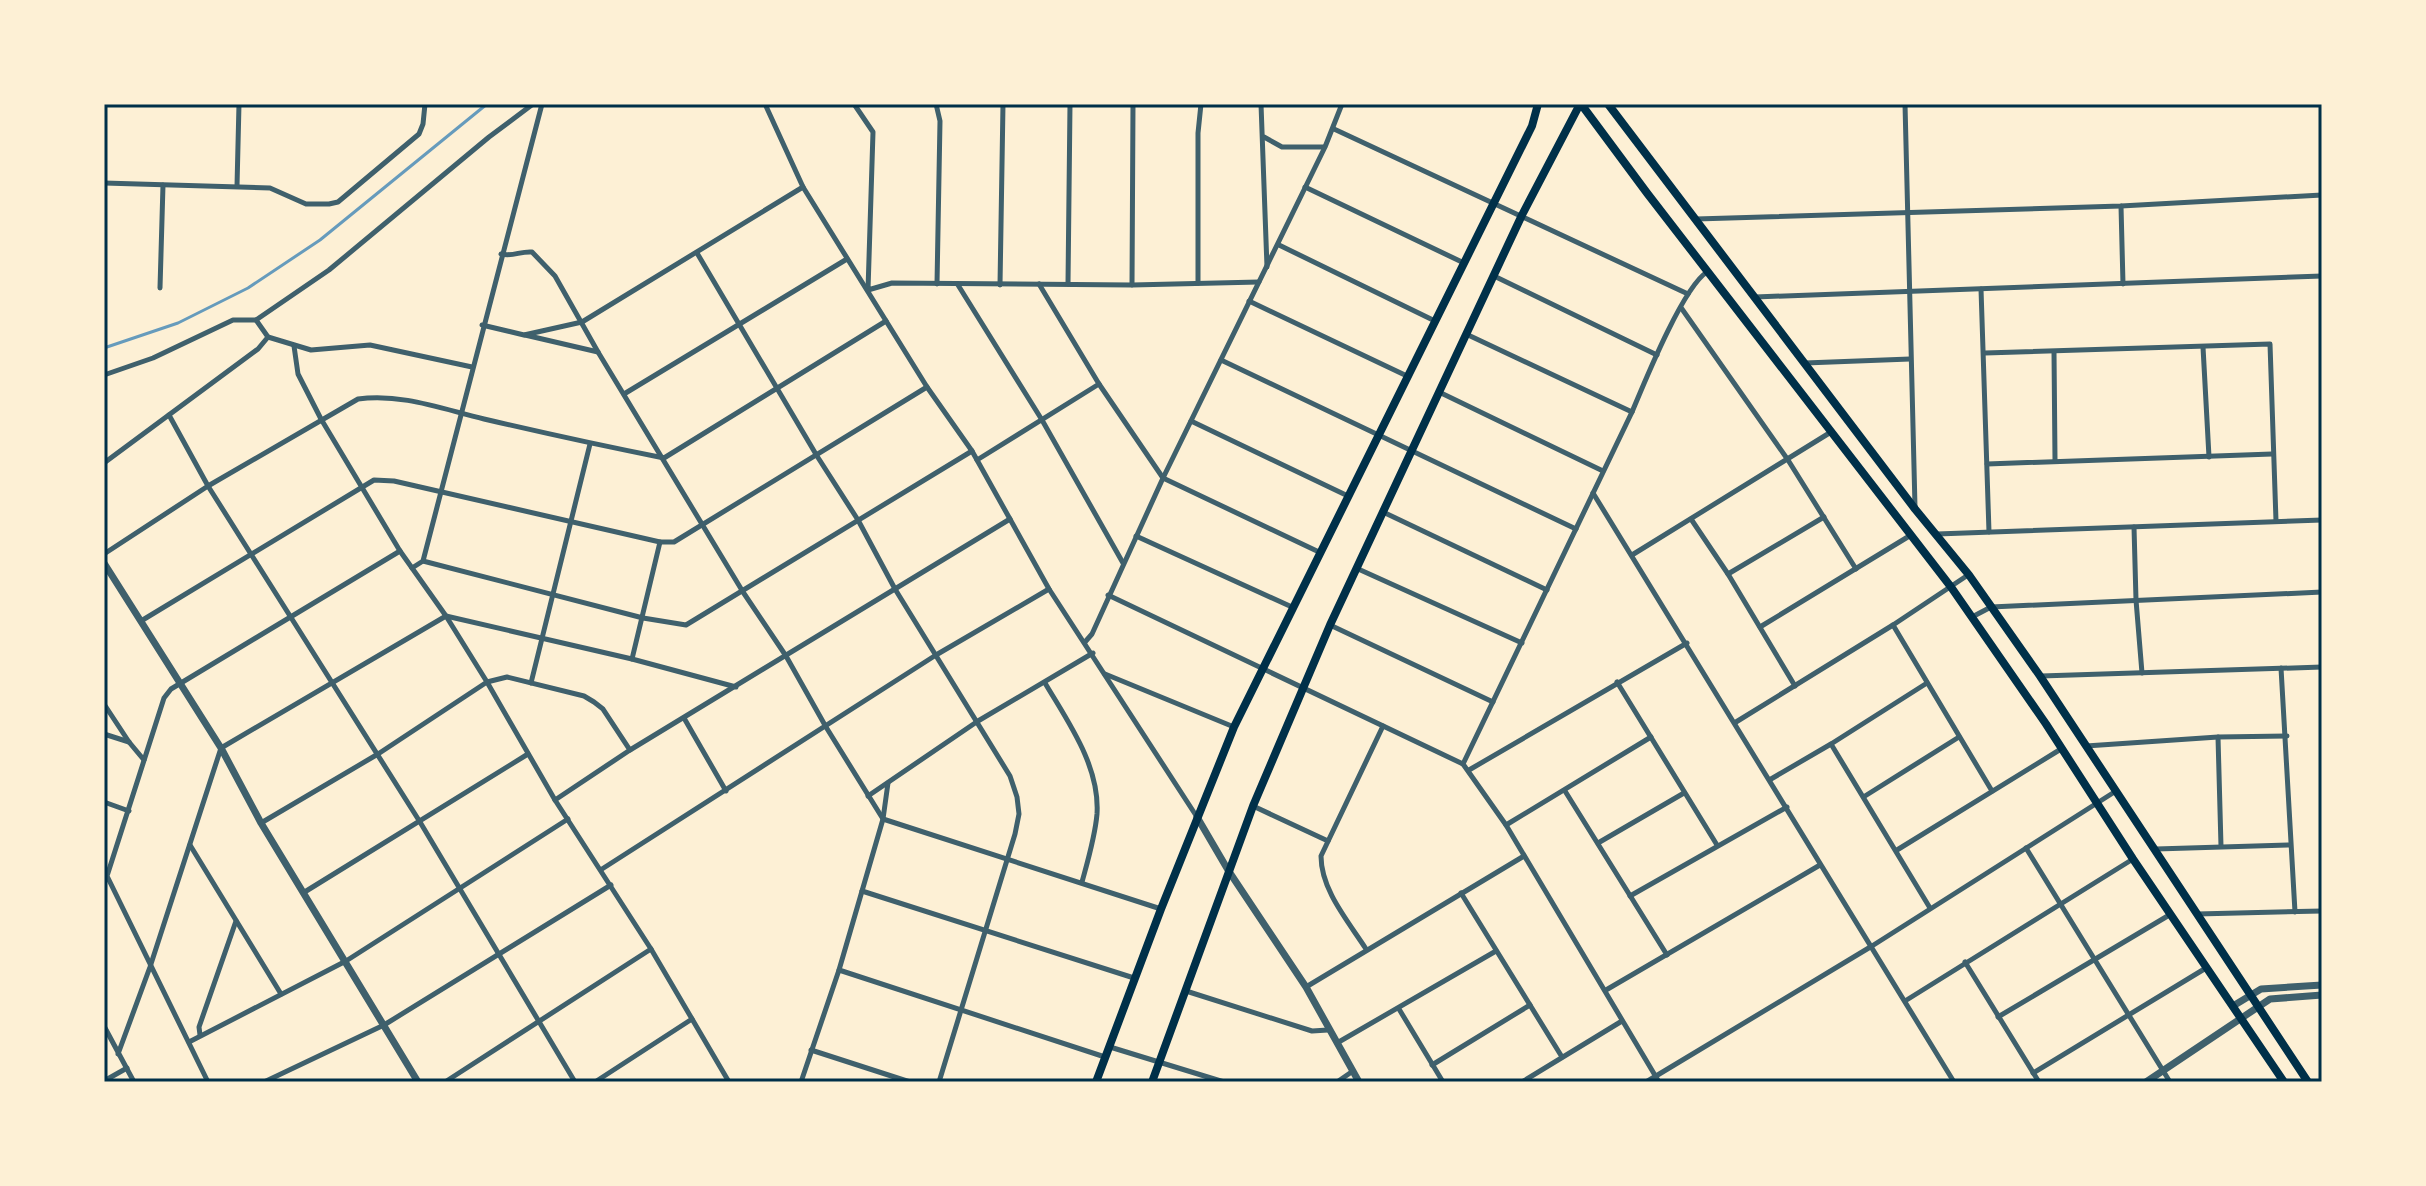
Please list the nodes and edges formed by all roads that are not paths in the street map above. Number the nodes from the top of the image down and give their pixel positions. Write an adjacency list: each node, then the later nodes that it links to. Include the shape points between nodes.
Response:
1 (239, 104): 23 (street)
2 (425, 104): 23 (street, via 419,134 338,202 306,204 270,188)
3 (533, 104): 58 (street, via 329,270)
4 (542, 104): 34 (street)
5 (765, 104): 24 (street)
6 (854, 104): 52 (street, via 873,132)
7 (936, 104): 43 (street)
8 (1003, 104): 48 (street)
9 (1070, 104): 46 (street)
10 (1133, 104): 49 (street)
11 (1201, 104): 42 (street)
12 (1261, 104): 19 (street)
13 (1342, 104): 18 (street)
14 (1538, 104): 27 (main road)
15 (1580, 104): 30 (main road); 38 (main road)
16 (1608, 104): 31 (main road)
17 (1905, 104): 29 (street)
18 (1334, 129): 20 (street); 27 (street)
19 (1264, 137): 20 (street, via 1282,147); 37 (street)
20 (1325, 147): 25 (street)
21 (104, 183): 22 (street)
22 (163, 185): 23 (street); 50 (street)
23 (237, 186)
24 (803, 187): 33 (street); 35 (street)
25 (1305, 187): 32 (street); 36 (street)
26 (2322, 195): 28 (street)
27 (1494, 202): 30 (street); 36 (main road)
28 (2121, 206): 29 (street); 47 (street)
29 (1905, 212): 31 (street); 53 (street)
30 (1522, 215): 39 (main road); 54 (street)
31 (1695, 219): 55 (main road)
32 (1279, 245): 37 (street); 60 (street)
33 (697, 253): 61 (street); 62 (street)
34 (501, 254): 61 (street, via 537,255); 63 (street)
35 (847, 259): 52 (street); 62 (street)
36 (1464, 263): 60 (main road)
37 (1267, 267): 41 (street)
38 (1707, 271): 54 (street); 90 (main road)
39 (1494, 276): 64 (main road); 72 (street)
40 (2322, 276): 47 (street)
41 (1259, 282): 42 (street); 56 (street)
42 (1198, 283): 49 (street)
43 (937, 284): 44 (street); 52 (street, via 892,283)
44 (957, 284): 48 (street); 88 (street)
45 (1038, 284): 46 (street); 48 (street); 79 (street)
46 (1068, 284): 49 (street)
47 (2123, 284): 51 (street)
48 (1000, 285)
49 (1132, 285)
50 (160, 288)
51 (1981, 289): 53 (street); 71 (street)
52 (868, 290): 59 (street)
53 (1908, 290): 55 (street); 73 (street)
54 (1688, 294): 57 (street)
55 (1753, 297): 75 (main road)
56 (1249, 301): 74 (street); 78 (street)
57 (1682, 308): 72 (street); 100 (street)
58 (256, 320): 66 (street); 77 (street, via 233,320)
59 (886, 321): 80 (street); 81 (street)
60 (1435, 321): 78 (main road)
61 (582, 322): 65 (street); 69 (street)
62 (741, 324): 81 (street); 83 (street)
63 (482, 325): 65 (street); 76 (street)
64 (1466, 334): 82 (main road); 84 (street)
65 (524, 335): 69 (street)
66 (268, 337): 67 (street); 86 (street)
67 (294, 346): 76 (street, via 311,350 370,345); 87 (street, via 298,374)
68 (2203, 347): 70 (street); 95 (street, via 2270,344); 97 (street)
69 (598, 352): 83 (street)
70 (2054, 352): 71 (street); 101 (street)
71 (1985, 353): 103 (street)
72 (1657, 355): 84 (street)
73 (1910, 359): 75 (street); 111 (street)
74 (1221, 360): 89 (street); 91 (street)
75 (1805, 363): 111 (main road)
76 (472, 367): 85 (street)
77 (104, 375)
78 (1407, 376): 91 (main road)
79 (1099, 384): 88 (street); 105 (street)
80 (927, 387): 94 (street); 96 (street)
81 (777, 389): 96 (street); 98 (street)
82 (1439, 392): 93 (main road); 104 (street)
83 (624, 394): 98 (street)
84 (1632, 412): 104 (street)
85 (460, 414): 87 (street, via 376,396 358,399); 92 (street); 108 (street)
86 (169, 415): 102 (street); 106 (street)
87 (321, 419): 106 (street); 107 (street)
88 (1042, 420): 99 (street); 135 (street)
89 (1191, 421): 105 (street); 110 (street)
90 (1832, 431): 100 (street); 125 (main road)
91 (1378, 435): 93 (street); 110 (main road)
92 (590, 444): 98 (street); 116 (street)
93 (1411, 450): 112 (main road); 122 (street)
94 (972, 451): 99 (street); 117 (street)
95 (2272, 454): 97 (street); 119 (street)
96 (817, 456): 117 (street); 120 (street)
97 (2209, 457): 101 (street)
98 (664, 458): 120 (street)
99 (977, 460): 114 (street)
100 (1788, 460): 113 (street); 115 (street)
101 (2055, 460): 103 (street)
102 (104, 463)
103 (1987, 464): 123 (street)
104 (1603, 471): 109 (street)
105 (1163, 478): 126 (street); 129 (street)
106 (208, 486): 130 (street); 131 (street)
107 (361, 486): 108 (street, via 383,479); 128 (street); 130 (street)
108 (442, 492): 116 (street); 133 (street)
109 (1593, 493): 122 (street); 132 (street)
110 (1348, 496): 129 (main road)
111 (1915, 509): 124 (main road)
112 (1382, 511): 137 (main road); 144 (street)
113 (1824, 517): 138 (street); 139 (street)
114 (1010, 519): 142 (street); 143 (street)
115 (1691, 519): 132 (street); 139 (street)
116 (571, 520): 127 (street); 147 (street)
117 (858, 520): 142 (street); 145 (street)
118 (2322, 520): 119 (street)
119 (2276, 521): 121 (street)
120 (703, 525): 127 (street, via 674,542); 145 (street)
121 (2134, 527): 123 (street); 149 (street)
122 (1576, 529): 144 (street)
123 (1989, 532): 124 (street)
124 (1937, 534): 140 (main road)
125 (1911, 535): 138 (street); 141 (main road)
126 (1136, 536): 135 (street); 150 (street)
127 (660, 542): 155 (street)
128 (400, 551): 136 (street); 153 (street)
129 (1319, 552): 150 (main road)
130 (251, 553): 153 (street); 156 (street)
131 (104, 554)
132 (1632, 555): 163 (street)
133 (423, 561): 136 (street); 147 (street)
134 (104, 563): 156 (street)
135 (1123, 563): 148 (street)
136 (412, 568): 152 (street)
137 (1356, 568): 157 (main road); 162 (street)
138 (1856, 569): 159 (street)
139 (1728, 574): 159 (street)
140 (1969, 575): 141 (street); 151 (main road)
141 (1951, 587): 154 (main road); 158 (street)
142 (895, 589): 165 (street); 166 (street)
143 (1049, 589): 161 (street); 165 (street)
144 (1547, 590): 162 (street)
145 (743, 592): 155 (street, via 686,625); 166 (street)
146 (2322, 592): 149 (street)
147 (554, 594): 155 (street); 160 (street)
148 (1108, 595): 161 (street); 170 (street)
149 (2136, 600): 151 (street); 172 (street)
150 (1292, 607): 170 (main road)
151 (1991, 607): 154 (street); 173 (main road)
152 (446, 616): 160 (street); 174 (street); 176 (street)
153 (290, 617): 176 (street); 180 (street)
154 (1972, 617): 201 (main road)
155 (643, 618): 167 (street)
156 (140, 622): 180 (street)
157 (1330, 625): 183 (main road); 184 (street)
158 (1893, 625): 179 (street); 181 (street)
159 (1760, 627): 181 (street)
160 (543, 639): 167 (street); 177 (street)
161 (1085, 642): 164 (street)
162 (1522, 643): 184 (street)
163 (1687, 643): 175 (street); 188 (street)
164 (1093, 653): 171 (street); 178 (street)
165 (936, 655): 187 (street); 190 (street)
166 (786, 656): 182 (street); 190 (street)
167 (632, 659): 182 (street)
168 (2322, 667): 169 (street)
169 (2281, 668): 172 (street); 193 (street)
170 (1262, 670): 183 (street); 191 (main road)
171 (1105, 673): 191 (street); 223 (street)
172 (2142, 673): 173 (street)
173 (2040, 676): 199 (main road)
174 (487, 682): 177 (street, via 507,677); 203 (street); 204 (street)
175 (1617, 682): 194 (street); 207 (street)
176 (332, 683): 200 (street); 203 (street)
177 (531, 683): 202 (street, via 594,702)
178 (1045, 683): 187 (street); 245 (street, via 1074,732 1095,787 1094,835)
179 (1927, 683): 195 (street); 198 (street)
180 (179, 685): 200 (street); 205 (street, via 164,698)
181 (1795, 686): 188 (street)
182 (736, 687): 186 (street)
183 (1303, 689): 189 (street); 220 (main road)
184 (1493, 702): 206 (street)
185 (104, 704): 197 (street)
186 (684, 718): 202 (street); 210 (street)
187 (978, 721): 209 (street); 239 (street, via 1017,797 1019,814)
188 (1736, 722): 208 (street)
189 (1383, 726): 206 (street); 229 (street)
190 (826, 727): 210 (street); 215 (street)
191 (1234, 727): 223 (main road)
192 (104, 734): 197 (street)
193 (2287, 736): 196 (street); 233 (street)
194 (1651, 737): 211 (street); 214 (street)
195 (1959, 737): 212 (street); 216 (street)
196 (2218, 737): 199 (street); 234 (street)
197 (129, 742): 205 (street)
198 (1831, 744): 208 (street); 216 (street)
199 (2086, 746): 213 (main road)
200 (221, 748): 227 (street); 231 (street)
201 (2062, 749): 212 (street); 219 (main road)
202 (630, 750): 217 (street)
203 (378, 754): 226 (street); 227 (street)
204 (528, 754): 217 (street); 226 (street)
205 (145, 761): 222 (street)
206 (1463, 764): 207 (street)
207 (1469, 770): 228 (street)
208 (1771, 779): 221 (street)
209 (888, 783): 215 (street); 225 (street)
210 (726, 791): 242 (street)
211 (1565, 791): 228 (street); 230 (street)
212 (1992, 791): 237 (street)
213 (2116, 791): 219 (street); 236 (main road)
214 (1684, 793): 230 (street); 232 (street)
215 (868, 796): 225 (street)
216 (1865, 796): 237 (street)
217 (555, 800): 224 (street)
218 (104, 802): 222 (street)
219 (2097, 803): 235 (street); 240 (main road)
220 (1253, 806): 229 (street); 243 (main road)
221 (1787, 807): 232 (street); 241 (street)
222 (129, 811): 244 (street)
223 (1197, 817): 243 (street); 254 (main road)
224 (568, 819): 242 (street); 247 (street)
225 (883, 819): 239 (street); 248 (street)
226 (420, 822): 247 (street); 249 (street)
227 (261, 823): 249 (street)
228 (1506, 825): 238 (street)
229 (1328, 841): 263 (street, via 1321,856 1323,876)
230 (1598, 843): 251 (street)
231 (189, 844): 259 (street); 270 (street)
232 (1717, 845): 251 (street)
233 (2290, 845): 234 (street); 256 (street)
234 (2221, 846): 236 (street)
235 (2026, 848): 252 (street); 253 (street)
236 (2153, 849): 258 (main road)
237 (1897, 850): 253 (street)
238 (1524, 856): 250 (street); 276 (street)
239 (1008, 858): 245 (street); 260 (street)
240 (2133, 859): 252 (street); 257 (main road)
241 (1820, 865): 261 (street); 266 (street)
242 (602, 869): 246 (street)
243 (1228, 870): 275 (street); 277 (main road)
244 (106, 875): 270 (street)
245 (1082, 882): 254 (street)
246 (611, 885): 262 (street); 265 (street)
247 (458, 890): 265 (street); 268 (street)
248 (862, 891): 260 (street); 272 (street)
249 (303, 893): 268 (street)
250 (1461, 893): 263 (street); 264 (street)
251 (1630, 896): 266 (street)
252 (2060, 905): 267 (street); 269 (street)
253 (1930, 908): 261 (street)
254 (1161, 909): 273 (main road)
255 (2322, 911): 256 (street)
256 (2295, 912): 258 (street)
257 (2171, 914): 267 (street); 271 (main road)
258 (2196, 914): 279 (main road)
259 (236, 920): 278 (street); 296 (street)
260 (985, 931): 273 (street); 285 (street)
261 (1872, 946): 281 (street); 310 (street)
262 (651, 949): 289 (street); 291 (street)
263 (1366, 949): 275 (street)
264 (1496, 951): 282 (street); 286 (street)
265 (500, 954): 291 (street); 293 (street)
266 (1667, 955): 276 (street)
267 (2095, 960): 287 (street); 288 (street)
268 (346, 961): 278 (street); 293 (street)
269 (1965, 962): 281 (street); 288 (street)
270 (150, 967): 297 (street); 301 (street)
271 (2207, 968): 283 (main road); 287 (street)
272 (839, 970): 285 (street); 300 (street)
273 (1134, 978): 299 (main road)
274 (2322, 985): 279 (street, via 2268,987)
275 (1306, 987): 295 (street)
276 (1606, 990): 292 (street)
277 (1186, 991): 295 (street, via 1312,1031); 304 (main road)
278 (281, 994): 296 (street)
279 (2250, 995): 283 (street); 284 (main road)
280 (2322, 995): 284 (street, via 2275,998)
281 (1905, 1001): 331 (street)
282 (1530, 1005): 303 (street); 305 (street)
283 (2233, 1006): 290 (main road)
284 (2258, 1007): 290 (street); 336 (main road)
285 (961, 1009): 302 (street); 322 (street)
286 (1399, 1009): 298 (street); 305 (street)
287 (2130, 1014): 308 (street); 309 (street)
288 (1998, 1017): 309 (street)
289 (692, 1019): 318 (street); 319 (street)
290 (2241, 1019): 308 (street); 335 (main road)
291 (539, 1021): 316 (street); 317 (street)
292 (1622, 1021): 303 (street); 310 (street)
293 (384, 1025): 314 (street); 315 (street)
294 (104, 1026): 301 (street)
295 (1328, 1030): 298 (street)
296 (200, 1035): 297 (street)
297 (189, 1042): 313 (street)
298 (1336, 1043): 307 (street)
299 (1109, 1047): 302 (main road); 304 (street)
300 (811, 1050): 320 (street); 321 (street)
301 (118, 1054): 306 (street)
302 (1105, 1057): 323 (main road)
303 (1562, 1057): 329 (street)
304 (1160, 1062): 324 (main road); 325 (street)
305 (1432, 1065): 328 (street)
306 (127, 1068): 311 (street); 312 (street)
307 (1353, 1071): 326 (street); 327 (street)
308 (2164, 1071): 333 (street); 334 (street)
309 (2033, 1073): 332 (street)
310 (1658, 1079): 330 (street)
311 (104, 1081)
312 (134, 1082)
313 (208, 1082)
314 (264, 1082)
315 (418, 1082)
316 (445, 1082)
317 (575, 1082)
318 (595, 1082)
319 (729, 1082)
320 (801, 1082)
321 (910, 1082)
322 (939, 1082)
323 (1096, 1082)
324 (1152, 1082)
325 (1224, 1082)
326 (1337, 1082)
327 (1359, 1082)
328 (1443, 1082)
329 (1522, 1082)
330 (1646, 1082)
331 (1954, 1082)
332 (2039, 1082)
333 (2146, 1082)
334 (2170, 1082)
335 (2283, 1082)
336 (2308, 1082)

